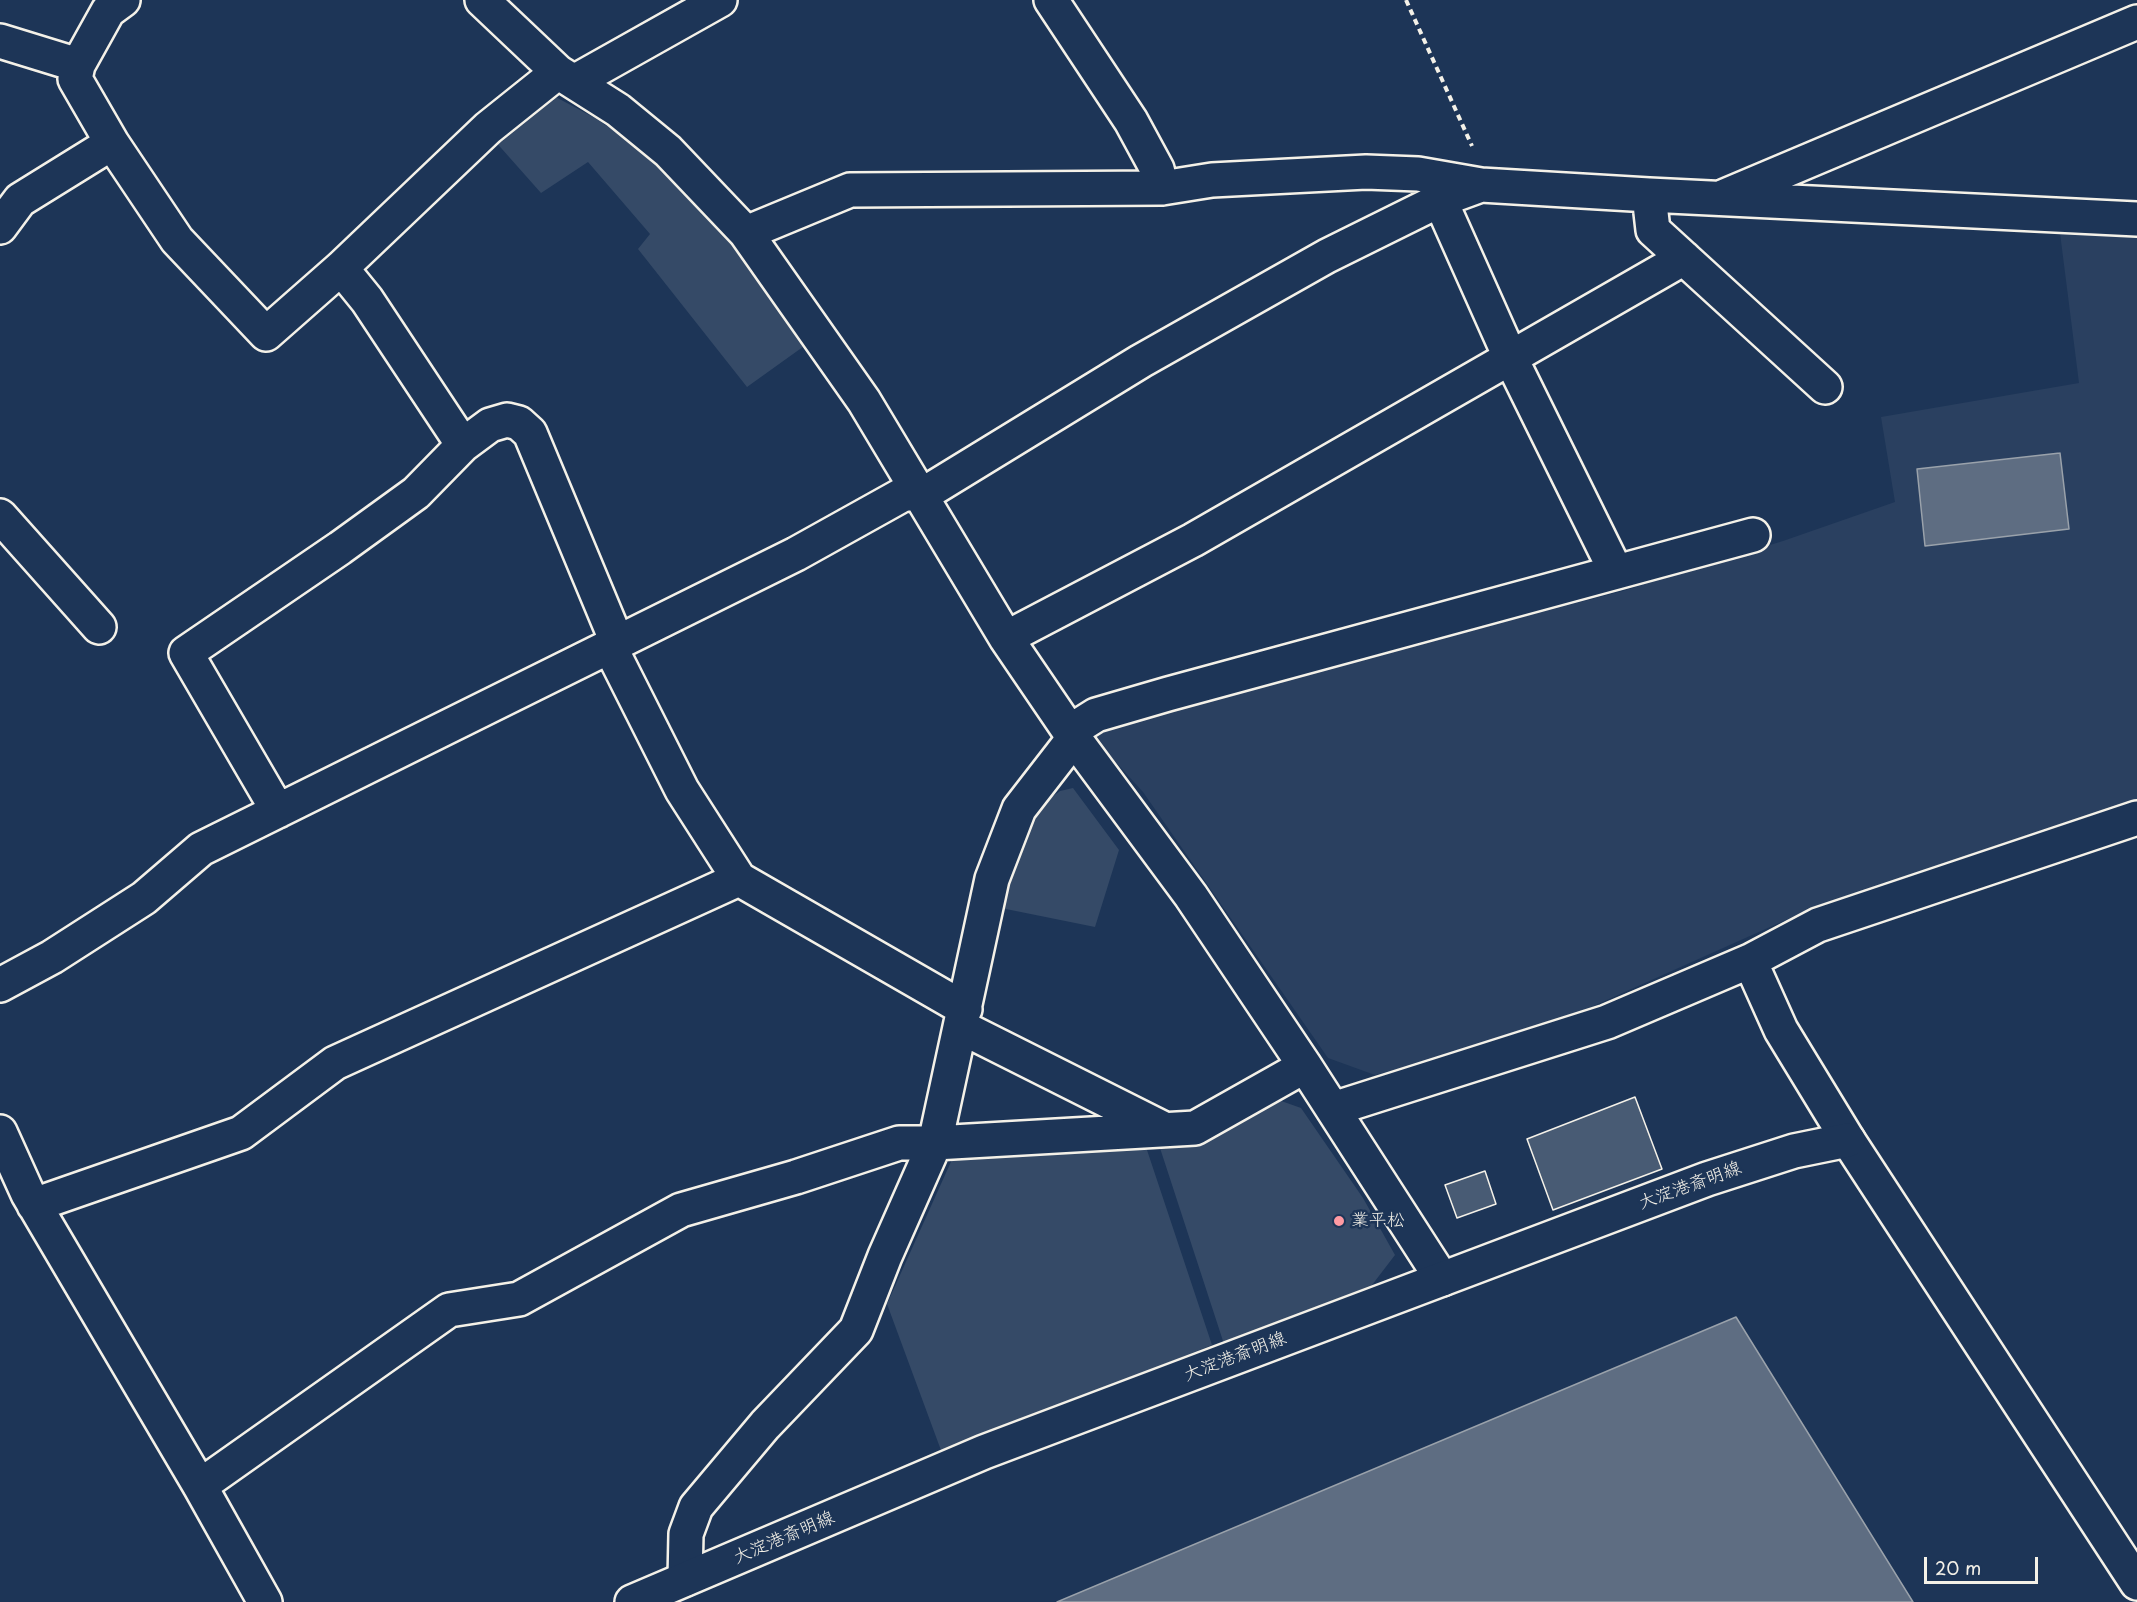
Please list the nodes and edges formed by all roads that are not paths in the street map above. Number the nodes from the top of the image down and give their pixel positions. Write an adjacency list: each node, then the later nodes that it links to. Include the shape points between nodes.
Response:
1 (123, 0): 7 (street, via 108,11)
2 (482, 0): 8 (street)
3 (720, 0): 8 (street)
4 (1051, 0): 11 (street, via 1131,121 1157,169)
5 (2137, 22): 14 (street)
6 (0, 41): 7 (street)
7 (78, 65): 9 (street, via 75,79)
8 (566, 77): 18 (street, via 618,110 668,151); 20 (street, via 488,128)
9 (112, 143): 12 (street); 20 (street, via 177,240 266,334)
10 (1481, 185): 11 (street, via 1418,174 1366,172 1212,180); 13 (street); 15 (street)
11 (1162, 188): 18 (street, via 850,190)
12 (10, 193): 17 (street)
13 (1649, 195): 14 (street); 19 (street, via 1653,230)
14 (1718, 199): 16 (street)
15 (1440, 200): 21 (street); 24 (street, via 1286,279)
16 (2137, 219)
17 (0, 227)
18 (746, 233): 24 (street, via 864,400)
19 (1684, 258): 21 (street); 22 (street)
20 (341, 268): 23 (street, via 367,300)
21 (1512, 359): 27 (street); 29 (street, via 1193,540)
22 (1825, 387)
23 (463, 445): 30 (street, via 490,425 507,420 519,423 530,433); 32 (street, via 416,493 186,653)
24 (920, 493): 29 (street); 30 (street, via 902,495 796,554)
25 (0, 516): 28 (street)
26 (1753, 535): 27 (street)
27 (1616, 572): 31 (street, via 1168,694 1096,716)
28 (99, 627)
29 (1006, 638): 31 (street)
30 (613, 644): 32 (street); 34 (street, via 681,790)
31 (1071, 735): 37 (street, via 1019,809 992,879); 38 (street, via 1191,896)
32 (278, 811): 36 (street, via 201,849 144,898)
33 (2137, 818): 35 (street, via 1818,926)
34 (739, 879): 37 (street); 44 (street, via 335,1063 241,1133)
35 (1750, 961): 39 (street, via 1607,1022); 42 (street, via 1781,1030)
36 (0, 986)
37 (963, 1018): 40 (street); 43 (street)
38 (1305, 1066): 39 (street); 40 (street, via 1195,1128)
39 (1333, 1109): 45 (street)
40 (1166, 1130): 43 (street)
41 (0, 1132): 44 (street)
42 (1848, 1140): 45 (street, 大淀港斎明線, via 1794,1151 1707,1179); 48 (street)
43 (935, 1143): 46 (street, via 899,1143 681,1210 519,1299 449,1310); 47 (street, via 856,1330 765,1425 696,1507 686,1534)
44 (19, 1196): 46 (street)
45 (1442, 1279): 47 (street, 大淀港斎明線, via 984,1452)
46 (200, 1486): 49 (street)
47 (685, 1579): 50 (street, 大淀港斎明線)
48 (2137, 1583)
49 (266, 1602)
50 (632, 1602)

